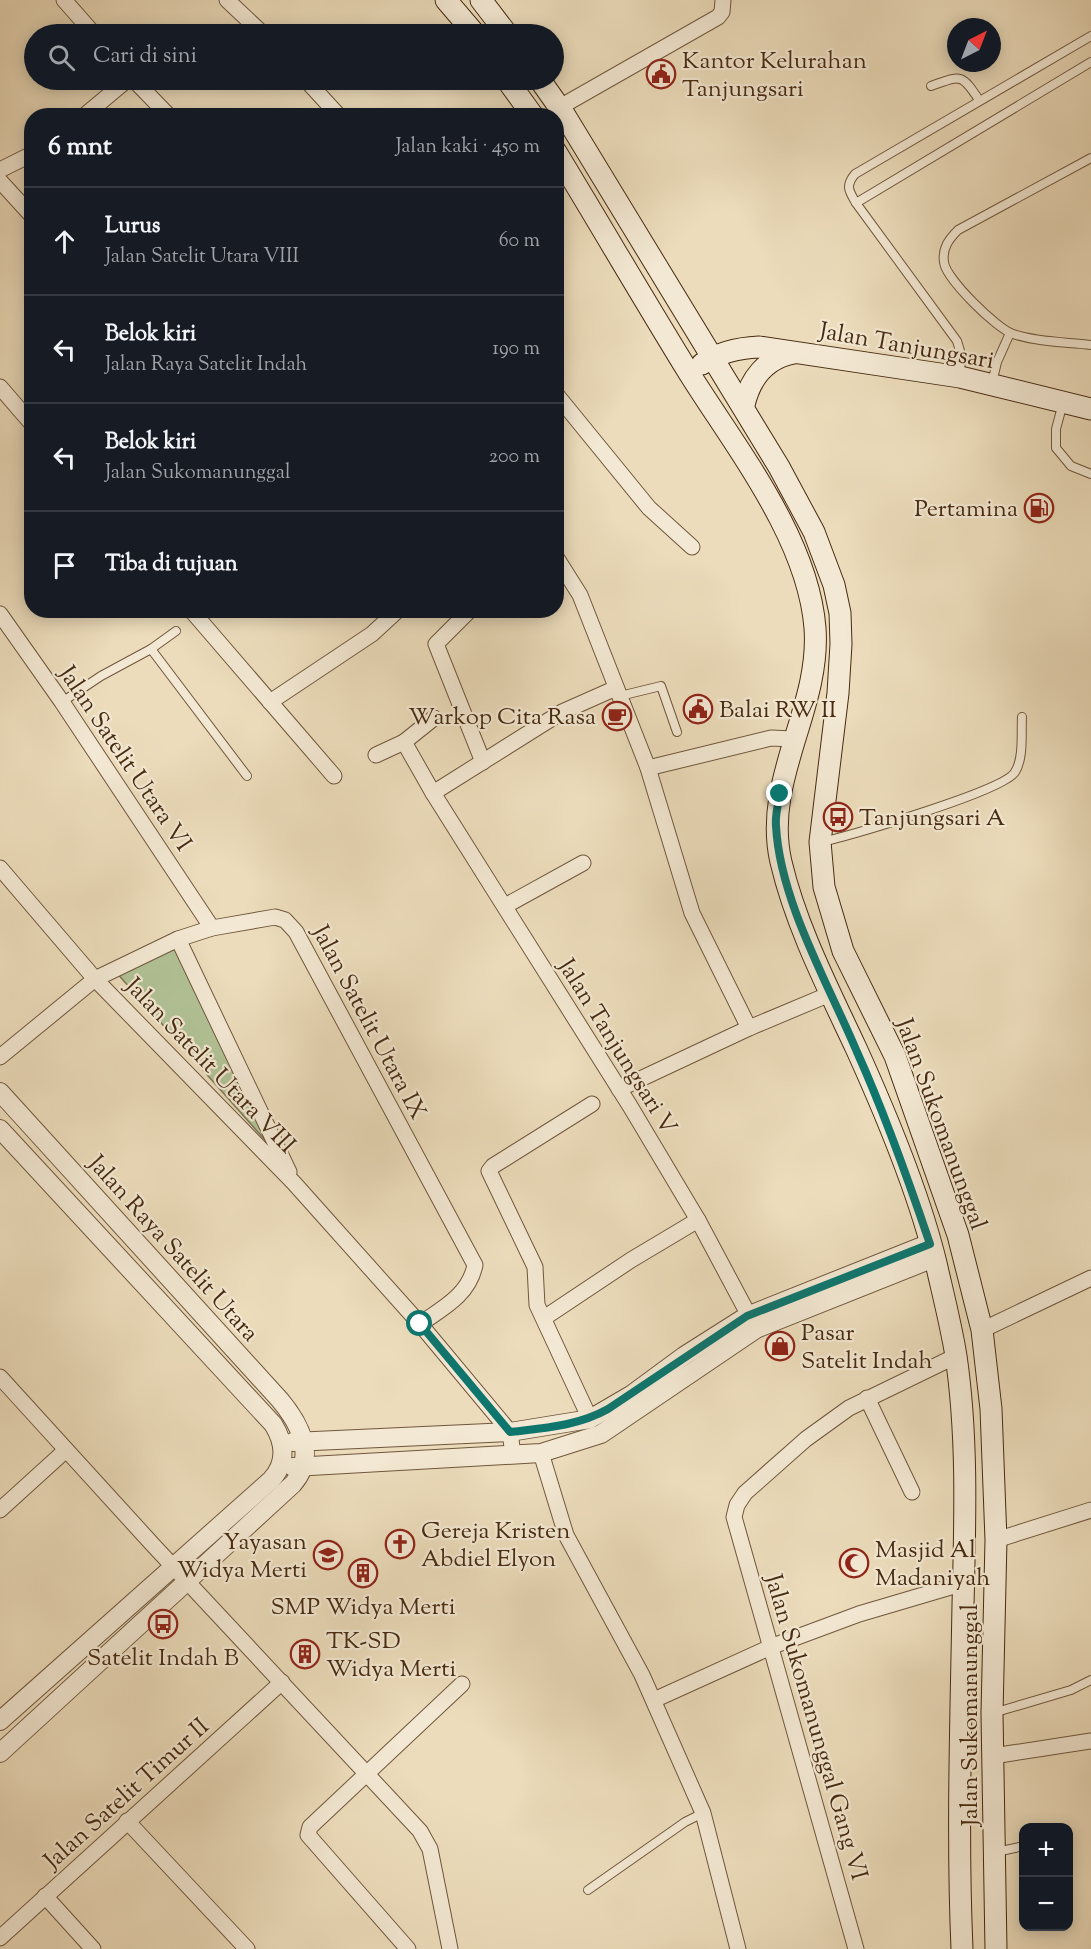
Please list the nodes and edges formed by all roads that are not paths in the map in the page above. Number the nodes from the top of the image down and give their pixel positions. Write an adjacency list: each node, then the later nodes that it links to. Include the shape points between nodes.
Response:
1 (64, 0): 6 (street)
2 (227, 0): 7 (street)
3 (446, 0): 8 (main road)
4 (481, 0): 9 (main road)
5 (723, 0): 19 (street, via 718,17)
6 (85, 24)
7 (252, 24)
8 (466, 24)
9 (499, 24)
10 (1091, 36): 18 (lane)
11 (1091, 62): 30 (lane)
12 (931, 86): 18 (lane, via 959,76)
13 (115, 90): 20 (street)
14 (144, 90): 21 (street)
15 (315, 90): 22 (street)
16 (514, 90): 23 (main road)
17 (547, 90): 19 (main road)
18 (979, 100): 30 (lane, via 855,174 848,186)
19 (560, 107)
20 (94, 108)
21 (161, 108)
22 (332, 108)
23 (527, 108)
24 (564, 114): 35 (main road)
25 (24, 158): 28 (street)
26 (1091, 158): 32 (lane, via 958,230 948,241 944,264 950,276 979,308)
27 (564, 165): 36 (main road)
28 (0, 170)
29 (0, 181): 31 (street)
30 (856, 203): 37 (lane, via 957,341)
31 (24, 207)
32 (1010, 333): 33 (lane); 38 (lane)
33 (1091, 345)
34 (804, 352): 35 (main road, Jalan Tanjungsari, via 759,347); 37 (main road, Jalan Tanjungsari); 42 (main road, via 768,364 752,382)
35 (713, 356): 36 (main road, Jalan Tanjungsari); 42 (main road, Jalan Sukomanunggal)
36 (689, 373): 60 (main road, Jalan Sukomanunggal, via 759,483 796,554 812,605 815,658 808,697)
37 (960, 377): 38 (main road, Jalan Tanjungsari)
38 (992, 385): 40 (main road, Jalan Tanjungsari)
39 (0, 387): 44 (street)
40 (1063, 402): 43 (main road, Jalan Tanjungsari); 45 (lane, via 1056,448 1071,466)
41 (564, 404): 46 (street, via 649,508)
42 (744, 405): 68 (main road, Jalan Sukomanunggal, via 814,532 840,613 838,693)
43 (1091, 409)
44 (24, 415)
45 (1091, 474)
46 (692, 547)
47 (564, 570): 54 (street, via 580,595)
48 (0, 614): 55 (street, Jalan Satelit Utara VI)
49 (198, 618): 56 (street)
50 (389, 618): 56 (street, via 372,634)
51 (462, 618): 63 (street, via 436,644)
52 (176, 631): 53 (lane)
53 (151, 649): 55 (lane); 65 (lane)
54 (618, 692): 59 (lane, via 662,686); 63 (street, via 562,712); 64 (street)
55 (62, 702): 72 (street, Jalan Satelit Utara VI)
56 (270, 702): 66 (street)
57 (1022, 717): 68 (lane, via 1018,764 1010,778 944,806)
58 (434, 718): 61 (street)
59 (677, 732)
60 (793, 739): 64 (street, via 771,738); 75 (main road, Jalan Sukomanunggal, via 775,823 779,856)
61 (404, 742): 62 (street); 67 (street, Jalan Tanjungsari V)
62 (376, 755)
63 (483, 762): 67 (street)
64 (648, 768): 76 (street, via 687,902)
65 (247, 776)
66 (334, 776)
67 (433, 793): 71 (street, Jalan Tanjungsari V)
68 (820, 842): 84 (main road, Jalan Sukomanunggal, via 824,887 843,951 895,1056)
69 (583, 863): 71 (street)
70 (0, 868): 74 (street, Jalan Satelit Utara VIII)
71 (505, 906): 78 (street, Jalan Tanjungsari V)
72 (213, 928): 73 (street, Jalan Satelit Utara IX); 89 (street, Jalan Satelit Utara IX, via 275,917 292,927 475,1265 461,1295)
73 (178, 939): 74 (street, Jalan Satelit Utara IX); 82 (street, Jalan Satelit Utara VIII)
74 (95, 979): 77 (street, Jalan Satelit Utara IX); 82 (street, Jalan Satelit Utara VIII)
75 (830, 994): 76 (street); 85 (main road, Jalan Sukomanunggal, via 887,1123)
76 (749, 1028): 78 (street)
77 (0, 1057)
78 (619, 1089): 83 (street, Jalan Tanjungsari V)
79 (0, 1092): 96 (street, Jalan Raya Satelit Utara, via 280,1400 294,1417)
80 (592, 1104): 87 (street, via 489,1169 535,1267 536,1300)
81 (0, 1129): 97 (street, Jalan Raya Satelit Utara, via 273,1424)
82 (294, 1183): 89 (street, Jalan Satelit Utara VIII)
83 (698, 1221): 87 (street); 88 (street, Jalan Tanjungsari V)
84 (960, 1243): 85 (main road); 90 (main road, Jalan Sukomanunggal)
85 (932, 1251): 88 (street); 91 (main road, Jalan Sukomanunggal)
86 (1091, 1278): 90 (street)
87 (544, 1318): 94 (street)
88 (752, 1322): 94 (street, via 684,1356); 99 (street, via 601,1434)
89 (420, 1324): 95 (street, Jalan Satelit Utara VIII)
90 (982, 1330): 106 (main road, Jalan Sukomanunggal, via 991,1409)
91 (956, 1356): 93 (street); 109 (main road, Jalan Sukomanunggal, via 966,1499)
92 (0, 1377): 98 (street)
93 (867, 1398): 103 (street); 110 (street, Jalan Sukomanunggal Gang VI, via 806,1439 745,1493 737,1505 734,1517)
94 (590, 1419): 95 (street)
95 (510, 1432): 96 (street); 100 (street)
96 (305, 1442): 97 (street); 102 (street)
97 (283, 1443): 101 (street)
98 (66, 1450): 104 (street); 107 (street)
99 (541, 1453): 100 (street); 114 (street, via 566,1535)
100 (513, 1455): 102 (street)
101 (281, 1467): 102 (street); 107 (street)
102 (302, 1467): 108 (street, via 293,1485)
103 (912, 1492)
104 (0, 1510)
105 (1091, 1510): 106 (street)
106 (996, 1540): 115 (main road, Jalan Sukomanunggal)
107 (174, 1568): 108 (street); 116 (street)
108 (188, 1583): 112 (street); 118 (street)
109 (964, 1583): 110 (street, via 859,1614); 134 (main road, Jalan Sukomanunggal, via 959,1869)
110 (773, 1646): 114 (street); 133 (street, Jalan Sukomanunggal Gang VI)
111 (1091, 1680): 115 (lane, via 1071,1690)
112 (282, 1683): 120 (street); 122 (street, Jalan Satelit Timur II)
113 (462, 1684): 120 (street)
114 (654, 1700): 121 (street)
115 (992, 1713): 119 (main road, Jalan Sukomanunggal)
116 (0, 1721)
117 (1091, 1741): 119 (street)
118 (0, 1753)
119 (993, 1756): 124 (main road, Jalan Sukomanunggal)
120 (367, 1772): 130 (street, via 310,1827 308,1835); 131 (street, via 426,1839)
121 (703, 1814): 125 (lane, via 685,1822); 132 (street)
122 (127, 1821): 126 (street, Jalan Satelit Timur II); 129 (street)
123 (1019, 1847): 124 (lane)
124 (993, 1852): 135 (main road, Jalan Sukomanunggal)
125 (588, 1890)
126 (45, 1896): 127 (street, Jalan Satelit Timur II); 128 (street)
127 (0, 1938)
128 (93, 1949)
129 (247, 1949)
130 (408, 1949)
131 (450, 1949)
132 (738, 1949)
133 (856, 1949)
134 (962, 1949)
135 (996, 1949)

